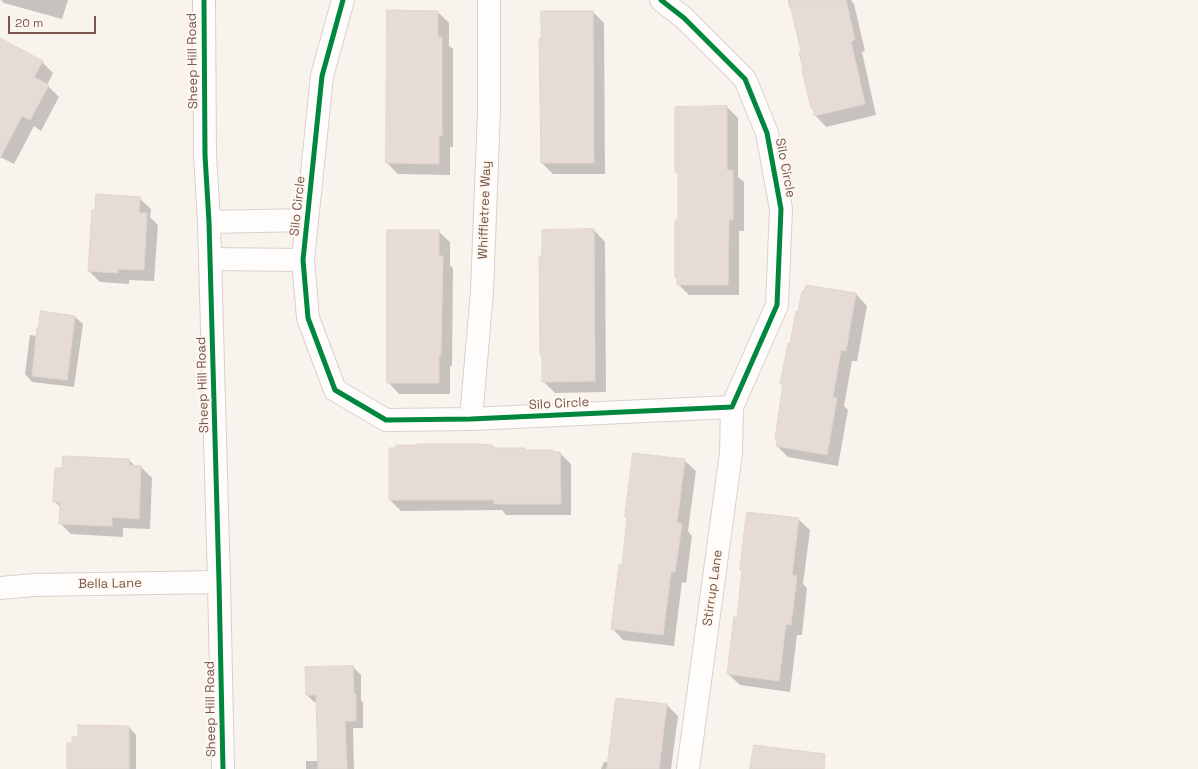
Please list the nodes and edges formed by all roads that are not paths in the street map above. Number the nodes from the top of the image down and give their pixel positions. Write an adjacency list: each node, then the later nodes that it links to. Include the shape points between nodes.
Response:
1 (204, 0): 6 (street, Sheep Hill Road, via 205,155)
2 (343, 0): 5 (street, Silo Circle, via 322,76)
3 (489, 0): 10 (street, Whiffletree Way, via 489,111 482,291)
4 (661, 0): 9 (street, Silo Circle, via 684,18 745,79 767,133 782,209 777,305)
5 (308, 220): 6 (street, Silo Circle); 8 (street, Silo Circle)
6 (209, 222): 7 (street, Sheep Hill Road)
7 (210, 259): 8 (street); 11 (street, Sheep Hill Road)
8 (303, 260): 10 (street, Silo Circle, via 308,318 335,390 386,420)
9 (732, 407): 10 (street, Silo Circle); 14 (street, Stirrup Lane, via 731,453)
10 (471, 419)
11 (219, 582): 12 (street, Bella Lane, via 34,585); 13 (street, Sheep Hill Road)
12 (0, 588)
13 (223, 769)
14 (688, 769)

